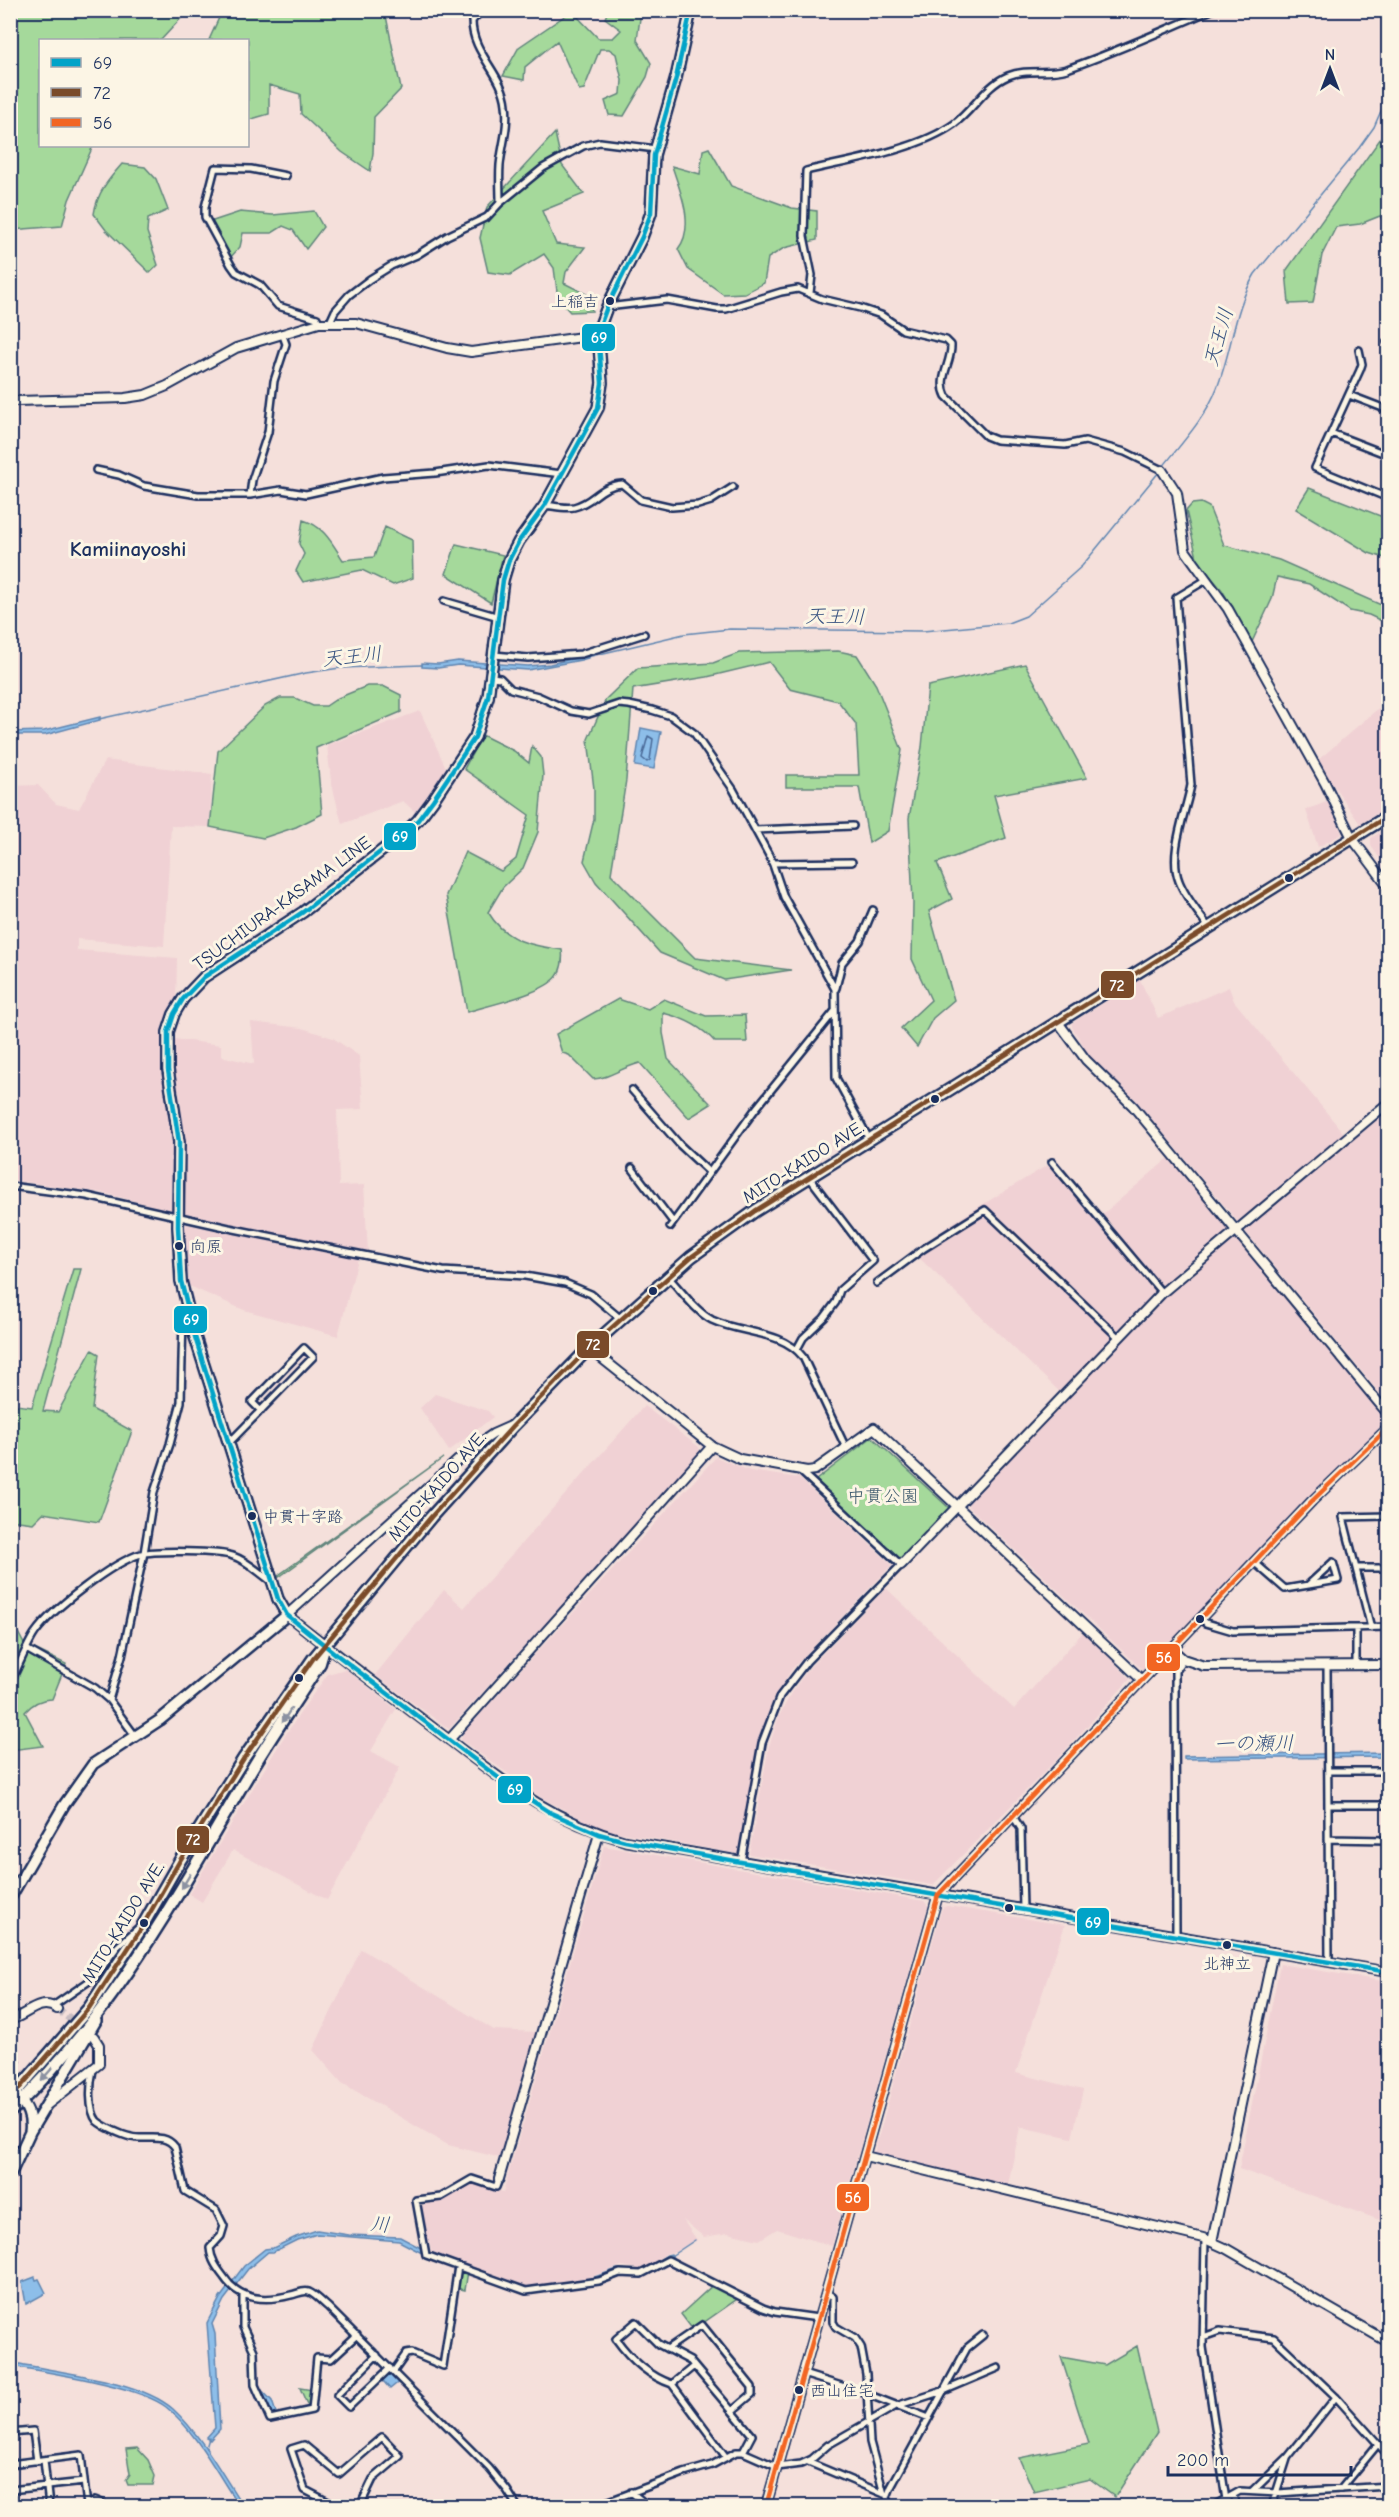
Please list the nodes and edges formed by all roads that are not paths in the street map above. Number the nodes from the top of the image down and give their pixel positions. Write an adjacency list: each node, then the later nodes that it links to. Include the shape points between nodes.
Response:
1 (511, 10): 4 (street)
2 (691, 10): 5 (main road, TSUCHIURA-KASAMA LINE)
3 (1212, 10): 8 (street, via 1067,69 1007,76 942,131 885,153 806,171 804,236 812,275)
4 (478, 12): 7 (street, via 472,21 473,40 502,87 507,105)
5 (656, 149): 7 (street, via 600,142 583,146 543,168); 9 (main road, TSUCHIURA-KASAMA LINE, via 650,219)
6 (286, 176): 11 (street, via 251,169 215,168 206,218 236,272 260,285 278,306 317,318)
7 (500, 203): 10 (street, via 486,217 370,279 349,295)
8 (810, 293): 9 (street, via 790,290 726,309 667,300); 20 (street, via 881,315 903,330 946,340 951,351 943,389 986,436 1065,445 1085,441 1125,452)
9 (607, 307): 13 (main road, TSUCHIURA-KASAMA LINE)
10 (330, 322): 11 (street); 13 (street, via 370,325 471,352)
11 (319, 323): 12 (street)
12 (282, 333): 16 (street, via 236,348 145,395); 24 (street, via 286,344 274,381 268,432)
13 (597, 335): 22 (main road, TSUCHIURA-KASAMA LINE, via 602,383 598,408)
14 (1359, 351): 15 (street, via 1362,364)
15 (1349, 395): 17 (street); 18 (street)
16 (14, 402)
17 (1389, 410)
18 (1331, 433): 19 (street); 25 (street, via 1315,468)
19 (1389, 455)
20 (1159, 468): 27 (street, via 1177,493 1185,550)
21 (96, 470): 24 (street, via 144,486 198,495)
22 (562, 474): 24 (street, via 489,465 383,477 306,494 281,490); 26 (main road, TSUCHIURA-KASAMA LINE)
23 (733, 487): 26 (street, via 711,501 686,507 641,500 622,484 605,487 573,508)
24 (250, 495)
25 (1389, 498)
26 (545, 505): 29 (main road, TSUCHIURA-KASAMA LINE, via 509,560)
27 (1206, 580): 36 (street, via 1228,609); 41 (street, via 1176,598 1191,785 1177,835 1176,866 1179,881)
28 (444, 601): 29 (street)
29 (499, 616): 31 (main road, TSUCHIURA-KASAMA LINE)
30 (644, 634): 31 (street, via 581,654)
31 (493, 658): 32 (main road, TSUCHIURA-KASAMA LINE)
32 (492, 674): 35 (street, via 511,689 572,711 597,713 619,704 652,710 684,724 733,789); 53 (main road, TSUCHIURA-KASAMA LINE, via 475,737 418,819 376,858 303,912 214,969 191,989 174,1014 166,1054 179,1142)
33 (1389, 816): 36 (highway, MITO-KAIDO AVE.)
34 (853, 826): 35 (street)
35 (755, 830): 38 (street)
36 (1352, 838): 39 (street); 41 (highway, MITO-KAIDO AVE.)
37 (852, 862): 38 (street)
38 (772, 863): 42 (street, via 784,897)
39 (1389, 886)
40 (873, 910): 42 (street, via 860,941 842,963)
41 (1209, 928): 44 (highway, MITO-KAIDO AVE.)
42 (835, 989): 43 (street)
43 (834, 1012): 47 (street, via 836,1078); 50 (street)
44 (1058, 1022): 47 (highway, MITO-KAIDO AVE.); 54 (street, via 1086,1060 1133,1106)
45 (632, 1090): 50 (street)
46 (1389, 1103): 54 (street)
47 (869, 1140): 51 (highway, MITO-KAIDO AVE.)
48 (1052, 1162): 57 (street)
49 (632, 1168): 50 (street, via 672,1224)
50 (709, 1172)
51 (809, 1177): 55 (highway, MITO-KAIDO AVE., via 727,1231); 62 (street, via 873,1261 840,1290 836,1302)
52 (10, 1186): 53 (street, via 87,1196)
53 (178, 1216): 58 (main road, TSUCHIURA-KASAMA LINE, via 179,1269); 59 (street, via 443,1271 525,1276 565,1283 591,1294)
54 (1237, 1230): 57 (street); 64 (street)
55 (668, 1277): 59 (highway, MITO-KAIDO AVE.); 62 (street, via 710,1319 784,1341)
56 (877, 1282): 60 (street, via 985,1210)
57 (1162, 1293): 60 (street)
58 (185, 1302): 67 (main road, TSUCHIURA-KASAMA LINE); 73 (street, via 181,1402 154,1492)
59 (621, 1319): 61 (highway, MITO-KAIDO AVE.)
60 (1119, 1338): 71 (street)
61 (589, 1348): 65 (highway, MITO-KAIDO AVE.); 68 (street)
62 (797, 1350): 69 (street)
63 (261, 1411): 63 (street, via 313,1357 304,1348 252,1402); 67 (street)
64 (1389, 1414)
65 (513, 1426): 80 (street, via 467,1452); 85 (highway, MITO-KAIDO AVE., via 431,1517)
66 (1389, 1428): 74 (street)
67 (228, 1444): 78 (main road, TSUCHIURA-KASAMA LINE)
68 (712, 1446): 70 (street, via 740,1459); 96 (street)
69 (846, 1448): 70 (street, via 815,1470); 71 (street, via 874,1428)
70 (798, 1469): 75 (street)
71 (958, 1505): 75 (street); 92 (street)
72 (1389, 1516): 76 (street, via 1343,1517)
73 (144, 1553): 78 (street, via 228,1554); 87 (street, via 93,1582 47,1618); 94 (street)
74 (1254, 1562): 79 (street, via 1285,1589); 81 (street)
75 (901, 1565): 105 (street, via 807,1660 780,1696 762,1743)
76 (1358, 1568): 77 (street); 84 (street)
77 (1389, 1568)
78 (273, 1582): 80 (main road, TSUCHIURA-KASAMA LINE)
79 (1308, 1585): 79 (street, via 1338,1580 1333,1562 1316,1578)
80 (287, 1615): 85 (street); 95 (main road, via 204,1686)
81 (1201, 1618): 83 (street, via 1233,1630); 86 (street)
82 (1389, 1627): 84 (street)
83 (1356, 1628): 84 (street); 90 (street)
84 (1371, 1628)
85 (325, 1646): 96 (street); 109 (highway, MITO-KAIDO AVE., via 246,1756); 115 (highway, MITO-KAIDO AVE., one-way to 115, via 320,1663 151,1939)
86 (1172, 1649): 88 (street); 92 (street)
87 (28, 1650): 93 (street); 94 (street)
88 (1183, 1659): 89 (street, via 1204,1666); 110 (street, via 1175,1671)
89 (1327, 1665): 90 (street); 97 (street)
90 (1356, 1665): 91 (street)
91 (1389, 1665)
92 (1142, 1680): 101 (street)
93 (10, 1683)
94 (109, 1700): 95 (street)
95 (136, 1737): 107 (main road, via 103,1756 86,1772)
96 (449, 1740): 102 (street, via 532,1801)
97 (1328, 1771): 98 (street, via 1388,1772); 99 (street)
98 (1389, 1783)
99 (1328, 1805): 100 (street); 103 (street)
100 (1389, 1805)
101 (1013, 1816): 106 (street); 108 (street, via 1021,1829)
102 (599, 1834): 105 (street); 126 (street)
103 (1328, 1839): 104 (street); 112 (street)
104 (1389, 1840)
105 (741, 1862): 106 (street)
106 (938, 1895): 108 (street); 124 (street)
107 (10, 1898)
108 (1023, 1909): 110 (street)
109 (143, 1925): 114 (street, via 117,1947 94,1977); 120 (highway, MITO-KAIDO AVE., via 89,2007)
110 (1176, 1935): 111 (street)
111 (1273, 1952): 112 (street); 127 (street)
112 (1329, 1962): 113 (street)
113 (1389, 1971)
114 (55, 2008): 116 (street, via 39,2006)
115 (99, 2014): 120 (highway, MITO-KAIDO AVE., one-way to 120); 121 (main road)
116 (10, 2020)
117 (94, 2037): 119 (street, via 101,2055)
118 (10, 2051): 122 (main road, bridge, via 14,2064)
119 (93, 2070): 121 (street); 130 (street, via 92,2111 98,2121 132,2137 162,2138 175,2147 185,2191 216,2210 224,2226 210,2248 213,2262 228,2283)
120 (16, 2098): 122 (highway); 123 (main road, via 30,2118)
121 (42, 2108): 123 (main road)
122 (10, 2111)
123 (30, 2132): 125 (main road)
124 (865, 2156): 127 (street); 129 (street)
125 (10, 2175)
126 (499, 2180): 128 (street, via 496,2187 472,2180 441,2197 416,2200 426,2255)
127 (1209, 2240): 134 (street); 135 (street)
128 (458, 2266): 131 (street, via 526,2291 599,2281 620,2273 641,2274 668,2260 763,2308); 140 (street, via 443,2366 412,2353 406,2354)
129 (826, 2292): 131 (street); 144 (street, via 833,2297 836,2327 855,2338 861,2347)
130 (243, 2295): 132 (street, via 279,2298 310,2292); 132 (street, via 243,2327 254,2351 255,2385 270,2419 312,2410 317,2358 331,2359)
131 (818, 2318): 141 (street)
132 (357, 2335): 137 (street)
133 (983, 2335): 143 (street, via 967,2348)
134 (1203, 2337): 145 (street, via 1220,2331 1274,2338); 170 (street)
135 (1389, 2342)
136 (667, 2349): 138 (street); 142 (street, via 636,2322 616,2339 639,2367); 147 (street, via 702,2325 752,2387 752,2394)
137 (377, 2355): 140 (street); 140 (street, via 337,2395 349,2407)
138 (694, 2366): 142 (street); 147 (street)
139 (998, 2368): 143 (street)
140 (392, 2370): 177 (street, via 489,2468)
141 (803, 2374): 144 (street); 159 (street)
142 (672, 2384): 154 (street)
143 (946, 2390): 146 (street); 148 (street)
144 (867, 2394): 146 (street); 149 (street)
145 (1336, 2397): 151 (street); 155 (street)
146 (896, 2406): 148 (street); 149 (street)
147 (732, 2411): 152 (street, via 752,2435)
148 (929, 2418): 168 (street)
149 (868, 2421): 157 (street); 168 (street, via 874,2463)
150 (10, 2433): 156 (street, via 33,2431)
151 (1378, 2444): 153 (street); 163 (street)
152 (743, 2452): 154 (street); 159 (street)
153 (1389, 2455)
154 (726, 2457): 166 (street)
155 (1288, 2457): 165 (street); 167 (street)
156 (40, 2460): 158 (street); 160 (street, via 81,2455); 161 (street)
157 (808, 2462): 159 (street); 168 (street)
158 (10, 2464)
159 (777, 2467): 180 (street)
160 (84, 2482): 161 (street); 173 (street)
161 (47, 2486): 164 (street); 172 (street)
162 (1389, 2486): 163 (street)
163 (1341, 2489): 167 (street)
164 (10, 2490)
165 (1253, 2491): 167 (street); 169 (street)
166 (631, 2492): 178 (street); 179 (street)
167 (1278, 2493): 183 (street)
168 (886, 2494): 171 (street)
169 (1233, 2495): 170 (street); 182 (street)
170 (1226, 2500): 181 (street)
171 (888, 2505)
172 (49, 2506)
173 (88, 2506): 174 (street, via 95,2500)
174 (103, 2506)
175 (336, 2506): 176 (street, via 304,2490 291,2449 304,2445 339,2474 382,2437 400,2456 373,2479)
176 (360, 2506)
177 (517, 2506)
178 (596, 2506)
179 (648, 2506)
180 (766, 2506)
181 (1213, 2506)
182 (1236, 2506)
183 (1272, 2506)

